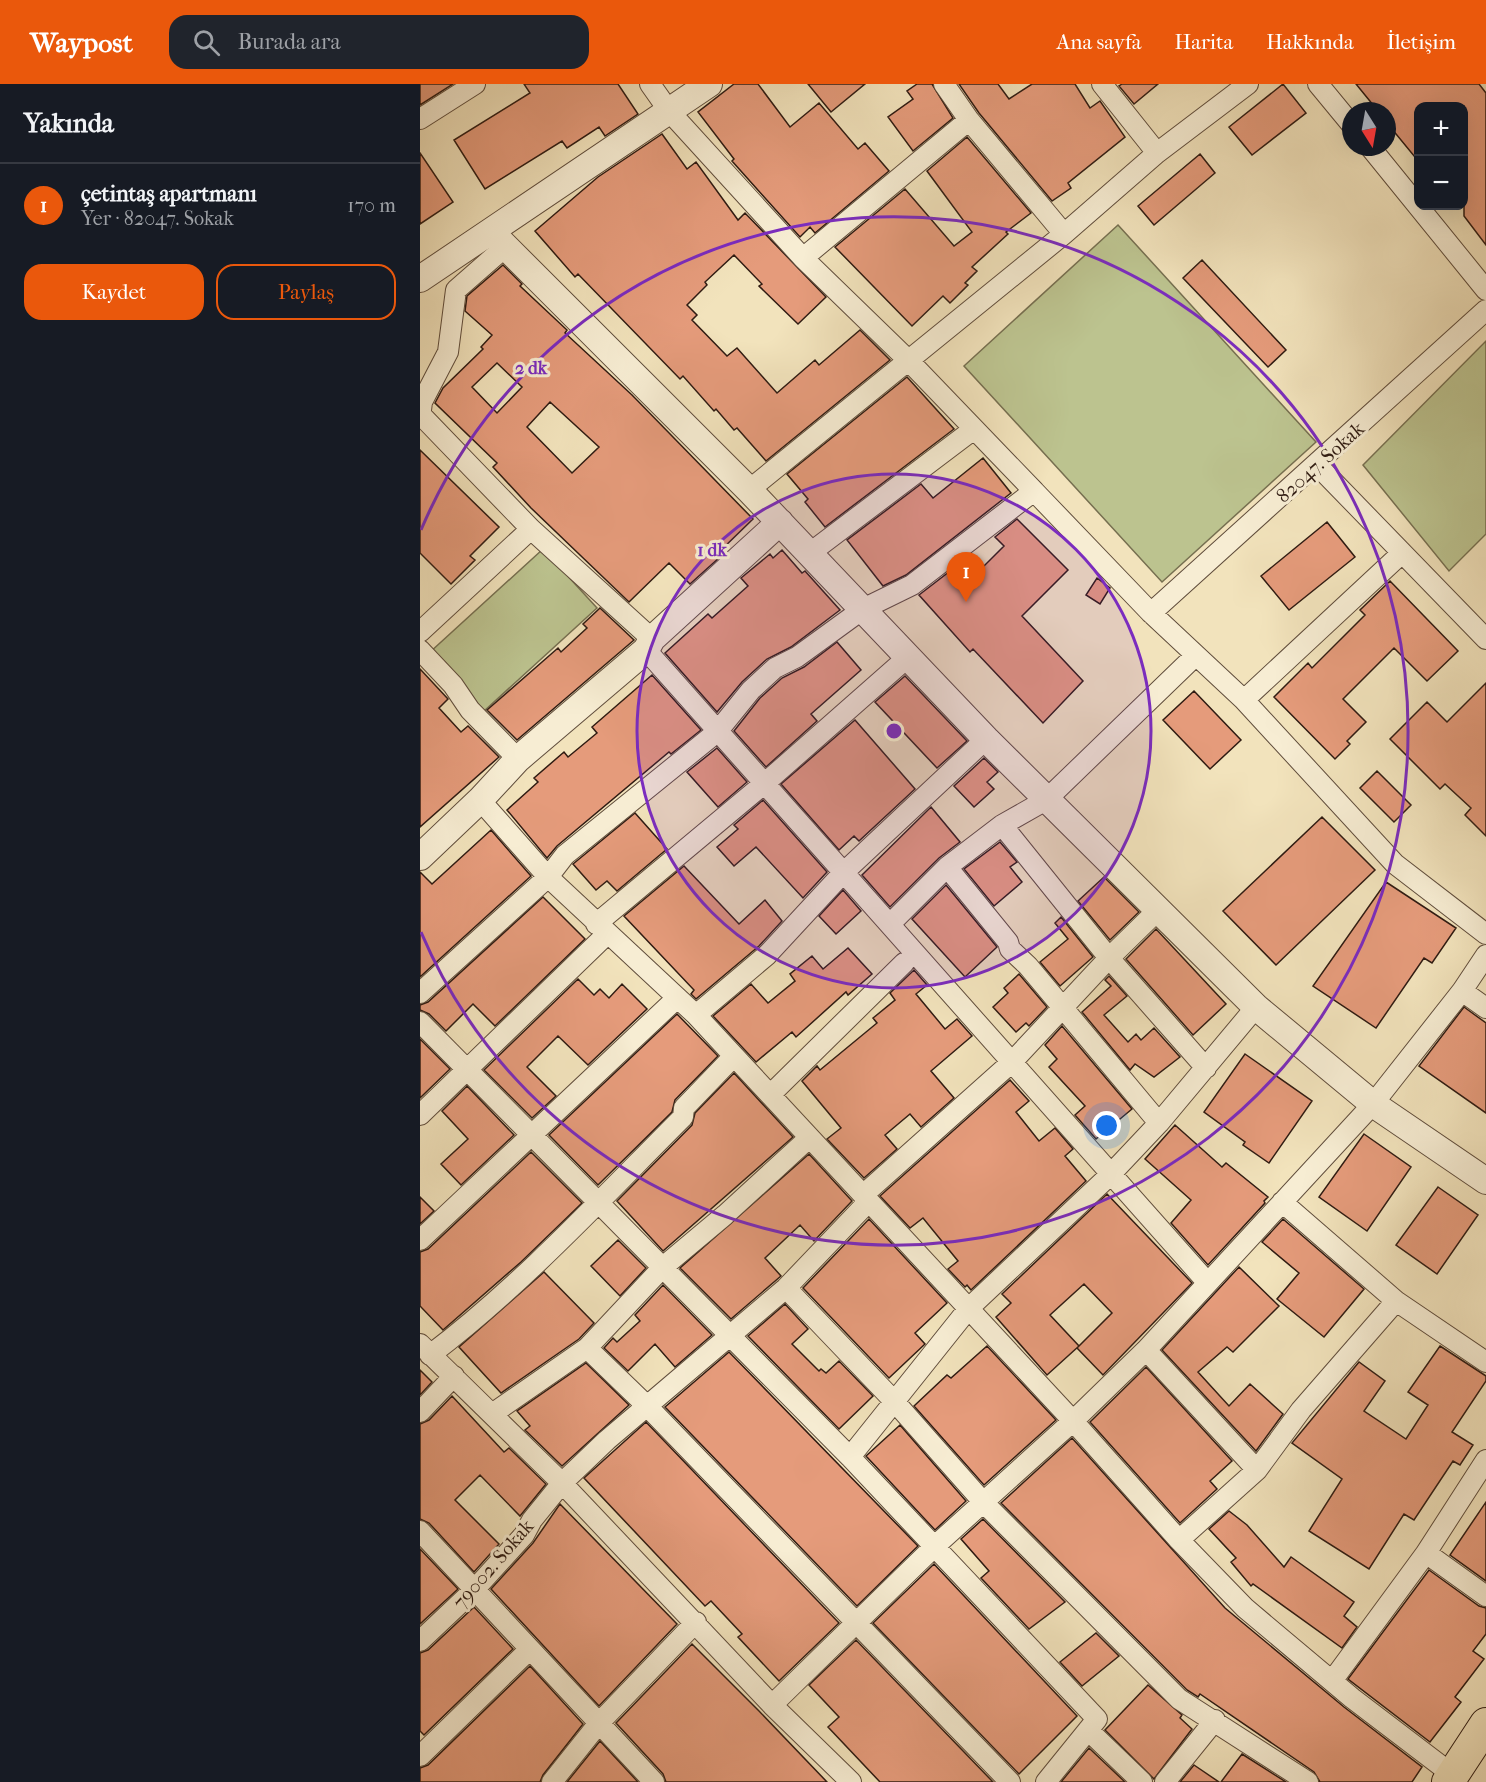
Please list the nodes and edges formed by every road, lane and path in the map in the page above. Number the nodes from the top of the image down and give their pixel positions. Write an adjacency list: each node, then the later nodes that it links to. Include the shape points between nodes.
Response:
1 (475, 84): 10 (street)
2 (650, 84): 8 (street)
3 (709, 84): 8 (street)
4 (944, 84): 11 (street)
5 (1102, 84): 12 (street)
6 (1248, 84): 12 (street)
7 (1318, 84): 9 (street)
8 (669, 111): 15 (street); 16 (street)
9 (1342, 113)
10 (420, 119)
11 (969, 120): 14 (street); 16 (street)
12 (1157, 153): 14 (street)
13 (1377, 156): 18 (street)
14 (1064, 234): 20 (street)
15 (498, 240): 17 (street); 21 (street, via 456,290 448,352 422,402); 24 (street)
16 (803, 258): 20 (street)
17 (420, 279)
18 (1486, 290)
19 (1486, 310): 23 (street, 82047. Sokak)
20 (907, 359): 22 (street); 24 (street)
21 (420, 416): 27 (street)
22 (974, 429): 25 (street); 28 (street)
23 (1317, 465): 29 (street); 31 (street, 82047. Sokak)
24 (749, 490): 26 (street)
25 (1034, 491): 30 (street, via 912,585); 31 (street)
26 (780, 522): 28 (street); 34 (street)
27 (531, 529): 32 (street); 34 (street)
28 (810, 553): 30 (street)
29 (1402, 553): 33 (street); 38 (street)
30 (863, 609): 37 (street); 39 (street, via 797,657 775,668 751,690)
31 (1151, 613): 36 (street)
32 (420, 632)
33 (1486, 639)
34 (649, 645): 39 (street); 41 (street)
35 (420, 650): 41 (street)
36 (1195, 656): 38 (street); 43 (street)
37 (908, 657): 40 (street); 42 (street)
38 (1244, 700): 53 (street, via 1395,864)
39 (717, 732): 42 (street); 49 (street, via 565,855)
40 (986, 739): 43 (street); 48 (street)
41 (518, 759): 44 (street)
42 (765, 783): 48 (street); 52 (street)
43 (1046, 800): 45 (street); 50 (street)
44 (480, 801): 46 (street); 49 (street)
45 (1002, 825): 47 (street); 55 (street)
46 (420, 857)
47 (947, 867): 51 (street); 61 (street, via 1010,949)
48 (843, 873): 51 (street); 63 (street, via 767,955)
49 (548, 877): 52 (street); 58 (street)
50 (1158, 910): 55 (street, 79002. Sokak); 60 (street)
51 (891, 923): 66 (street)
52 (602, 929): 59 (street); 67 (street)
53 (1486, 934)
54 (1486, 955): 57 (street)
55 (1109, 958): 61 (street, 79002. Sokak); 68 (street)
56 (904, 963): 69 (street)
57 (1462, 991): 62 (street); 70 (street)
58 (420, 993)
59 (677, 999): 63 (street); 73 (street)
60 (1256, 1007): 68 (street); 70 (street)
61 (1062, 1008): 66 (street, 79002. Sokak); 72 (street)
62 (1486, 1008)
63 (696, 1015): 65 (street)
64 (420, 1022): 67 (street)
65 (734, 1056): 69 (street); 78 (street, via 684,1108 683,1117)
66 (1012, 1062): 75 (street); 77 (street, 79002. Sokak)
67 (466, 1068): 71 (street); 73 (street)
68 (1206, 1068): 72 (street)
69 (770, 1095): 74 (street)
70 (1372, 1104): 76 (street); 79 (street)
71 (420, 1114)
72 (1159, 1123): 75 (street)
73 (534, 1136): 78 (street); 80 (street)
74 (809, 1138): 77 (street); 81 (street)
75 (1109, 1176): 82 (street); 85 (street)
76 (1486, 1181)
77 (866, 1198): 83 (street, 79002. Sokak); 85 (street)
78 (598, 1202): 81 (street); 88 (street, via 482,1316)
79 (1281, 1202): 82 (street); 84 (street)
80 (420, 1240)
81 (663, 1267): 86 (street); 87 (street)
82 (1207, 1282): 89 (street)
83 (786, 1288): 86 (street, 79002. Sokak); 92 (street)
84 (1396, 1302): 90 (street); 99 (street, via 1301,1410)
85 (969, 1308): 92 (street); 96 (street)
86 (729, 1335): 93 (street, 79002. Sokak); 97 (street)
87 (587, 1348): 93 (street); 95 (street)
88 (425, 1350): 91 (street)
89 (1146, 1350): 96 (street); 99 (street)
90 (1486, 1362)
91 (454, 1377): 94 (street); 95 (street)
92 (894, 1401): 97 (street); 101 (street)
93 (648, 1407): 100 (street, 79002. Sokak); 109 (street)
94 (420, 1412)
95 (492, 1414): 100 (street)
96 (1073, 1421): 101 (street); 103 (street)
97 (850, 1457): 104 (street)
98 (1486, 1460): 105 (street)
99 (1257, 1470): 103 (street)
100 (562, 1483): 106 (street, 79002. Sokak, via 524,1534); 108 (street)
101 (984, 1503): 104 (street); 114 (street, via 1179,1699)
102 (420, 1531): 106 (street)
103 (1179, 1540): 112 (street, via 1245,1608)
104 (936, 1545): 109 (street); 117 (street, via 1097,1719)
105 (1426, 1553): 107 (street); 112 (street)
106 (474, 1590): 110 (street, 79002. Sokak); 111 (street)
107 (1486, 1596)
108 (696, 1622): 113 (street); 115 (street)
109 (855, 1623): 113 (street); 123 (street)
110 (420, 1641)
111 (529, 1650): 115 (street); 118 (street)
112 (1332, 1681): 119 (street)
113 (772, 1705): 122 (street)
114 (1215, 1720): 126 (street); 127 (street)
115 (599, 1723): 120 (street); 121 (street)
116 (1486, 1724): 119 (main road)
117 (1088, 1730): 124 (street); 125 (street)
118 (420, 1756)
119 (1450, 1779)
120 (552, 1782)
121 (654, 1782)
122 (851, 1782)
123 (1010, 1782)
124 (1046, 1782)
125 (1142, 1782)
126 (1165, 1782)
127 (1308, 1782)

